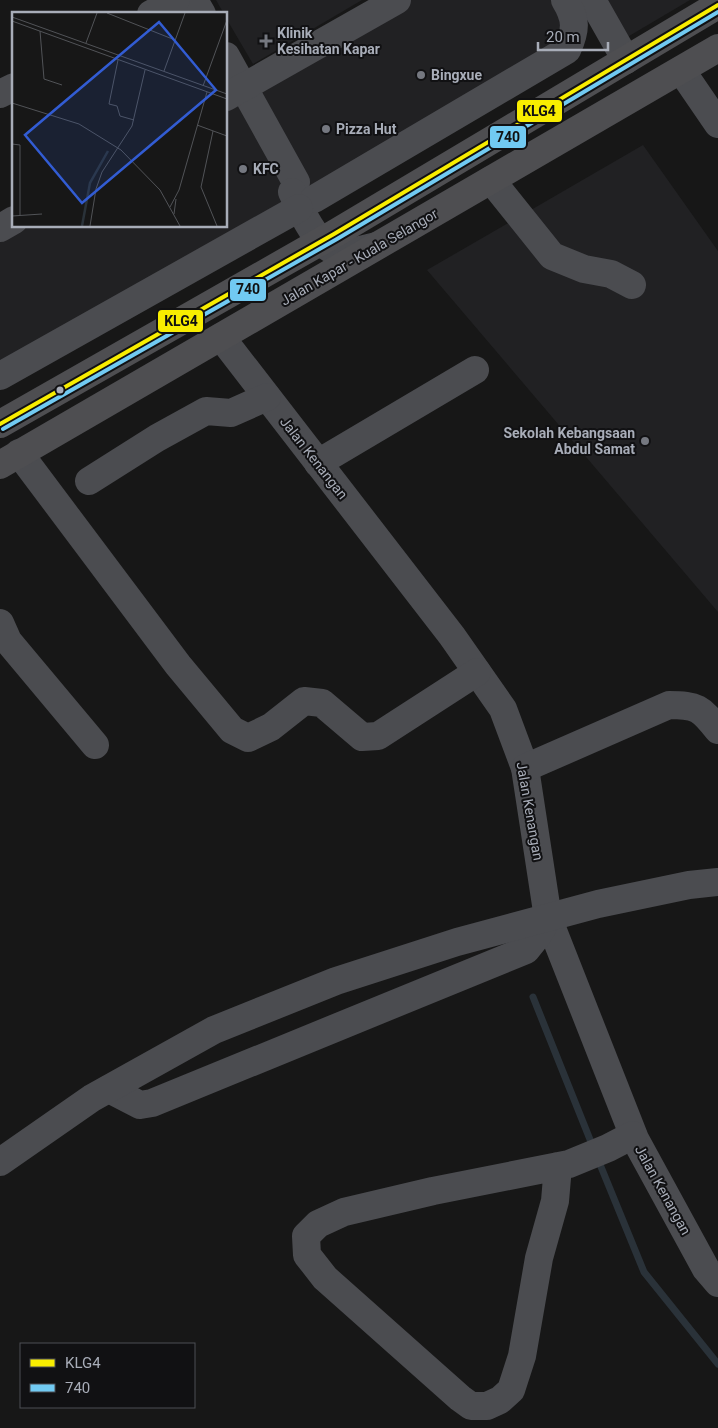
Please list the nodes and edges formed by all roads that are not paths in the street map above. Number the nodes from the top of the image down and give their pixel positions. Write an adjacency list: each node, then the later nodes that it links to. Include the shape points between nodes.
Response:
1 (176, 0): 7 (street)
2 (194, 0): 8 (street)
3 (397, 0): 14 (street)
4 (565, 0): 18 (street, via 575,20 567,50)
5 (592, 0): 10 (street)
6 (718, 5): 10 (highway)
7 (155, 12)
8 (201, 12)
9 (718, 48): 12 (highway, Jalan Kapar - Kuala Selangor)
10 (626, 60): 21 (highway)
11 (228, 64): 14 (street)
12 (681, 70): 16 (street); 17 (highway, Jalan Kapar - Kuala Selangor)
13 (12, 88): 15 (street)
14 (235, 92): 18 (street)
15 (0, 94)
16 (718, 124)
17 (491, 180): 22 (highway, Jalan Kapar - Kuala Selangor); 24 (street, via 552,256 584,269 611,274)
18 (303, 196): 21 (street); 27 (street)
19 (12, 221): 20 (street)
20 (0, 228)
21 (330, 243): 22 (street, via 351,252); 23 (street, via 328,266); 29 (highway)
22 (379, 245): 23 (highway, Jalan Kapar - Kuala Selangor)
23 (310, 285): 25 (highway, Jalan Kapar - Kuala Selangor)
24 (632, 285)
25 (220, 337): 28 (street, Jalan Kenangan); 30 (highway, Jalan Kapar - Kuala Selangor)
26 (475, 370): 31 (street)
27 (0, 376)
28 (267, 397): 31 (street, Jalan Kenangan); 32 (street, via 231,413 206,411)
29 (0, 424)
30 (10, 459): 34 (street, via 232,730 248,738 272,727 304,701 322,703 362,737 378,736)
31 (318, 463): 34 (street, Jalan Kenangan)
32 (89, 481)
33 (0, 623): 36 (street, via 8,641)
34 (477, 672): 37 (street, Jalan Kenangan, via 503,709)
35 (718, 730): 37 (street, via 704,712 689,705 669,705)
36 (95, 745)
37 (525, 768): 39 (street, Jalan Kenangan)
38 (718, 882): 39 (street, via 598,904)
39 (548, 918): 40 (street, via 457,942 336,981 214,1030); 40 (street, via 526,950 152,1103 140,1105); 41 (street, Jalan Kenangan)
40 (109, 1089): 42 (street)
41 (634, 1135): 43 (street); 44 (street, Jalan Kenangan, via 706,1269)
42 (0, 1162)
43 (563, 1165): 43 (street, via 344,1212 310,1231 306,1241 307,1255 325,1278 460,1398 471,1406 487,1406 511,1390 522,1356 539,1258)
44 (718, 1283)

